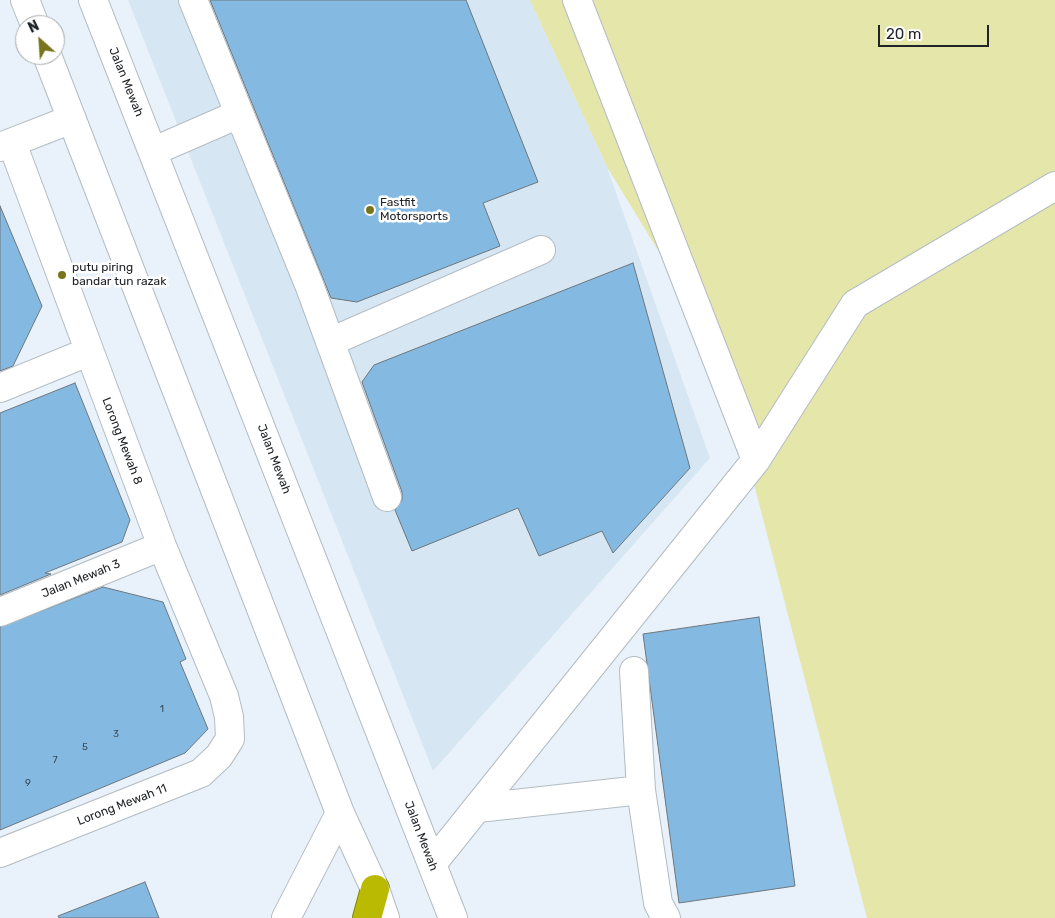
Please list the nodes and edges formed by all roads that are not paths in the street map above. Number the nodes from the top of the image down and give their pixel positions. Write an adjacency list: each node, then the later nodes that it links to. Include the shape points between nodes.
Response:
1 (25, 0): 5 (street)
2 (93, 0): 10 (street, Jalan Mewah)
3 (193, 0): 7 (street)
4 (577, 0): 16 (street)
5 (31, 15)
6 (51, 65): 8 (street)
7 (239, 114): 10 (street); 13 (street)
8 (72, 119): 9 (street); 24 (street)
9 (6, 145): 14 (street, Lorong Mewah 8)
10 (154, 151): 26 (street, Jalan Mewah)
11 (1055, 186): 16 (street, via 855,304)
12 (541, 250): 13 (street)
13 (330, 342): 17 (street)
14 (88, 352): 15 (street); 18 (street, Lorong Mewah 8)
15 (0, 388)
16 (756, 460): 23 (street)
17 (387, 497)
18 (162, 546): 19 (street, Jalan Mewah 3); 21 (street, Lorong Mewah 8, via 224,696)
19 (0, 612)
20 (634, 671): 22 (street)
21 (230, 739): 25 (street, Lorong Mewah 11, via 219,756 201,773)
22 (640, 790): 23 (street); 32 (street, via 658,903)
23 (478, 808): 26 (street)
24 (340, 813): 27 (street); 28 (street)
25 (0, 853)
26 (432, 864): 31 (street, Jalan Mewah)
27 (375, 889): 29 (highway); 30 (street)
28 (286, 918)
29 (367, 918)
30 (385, 918)
31 (453, 918)
32 (666, 918)

